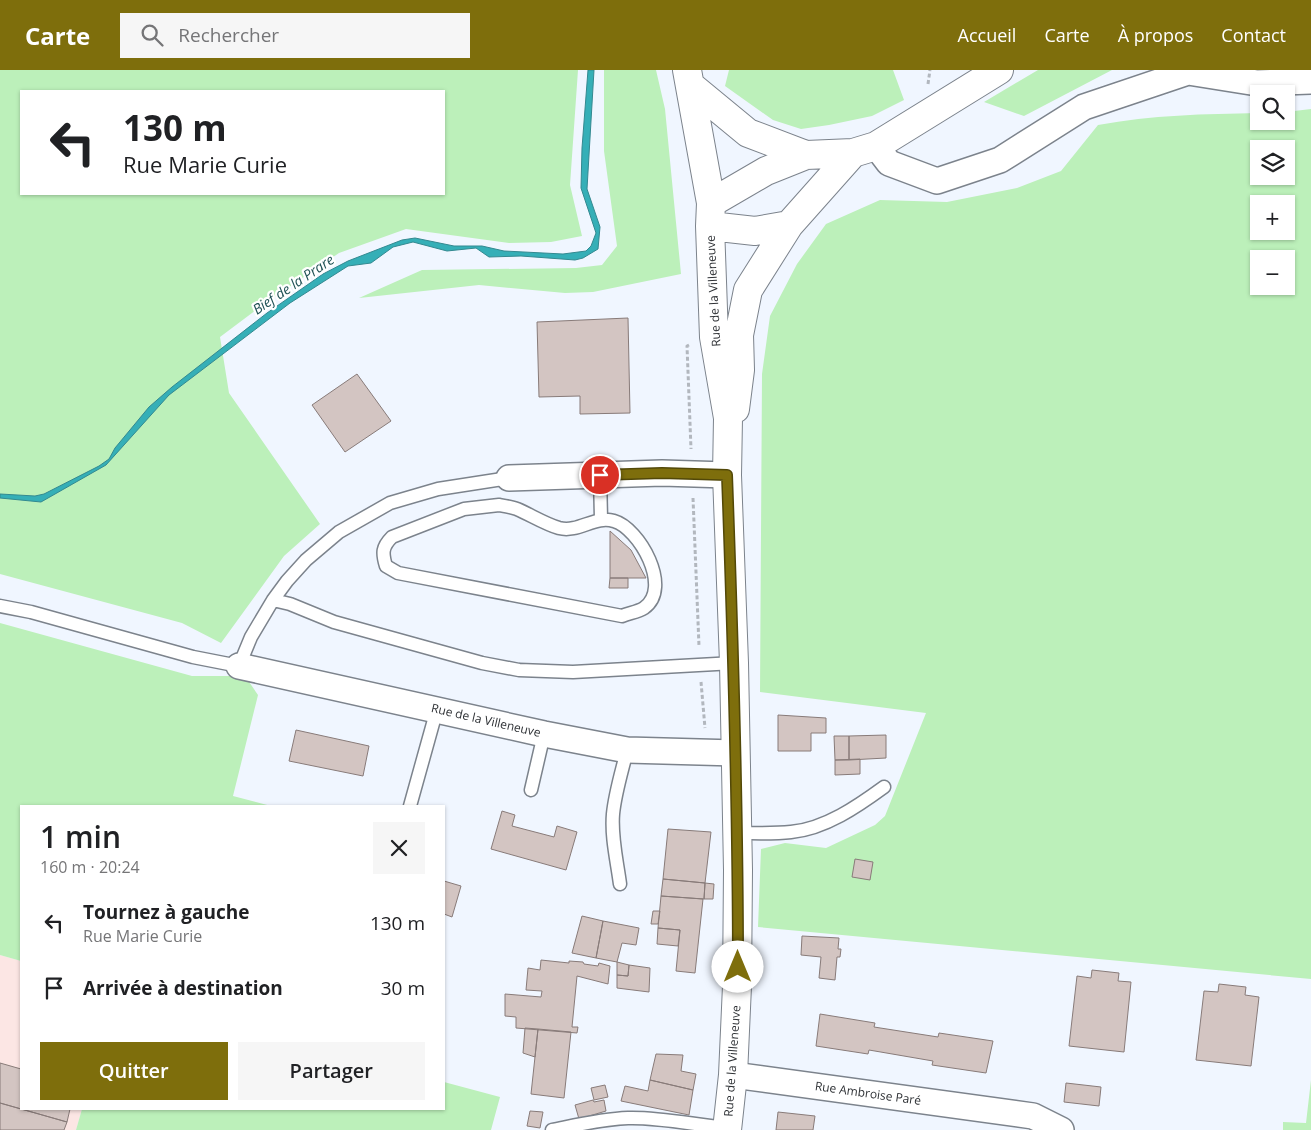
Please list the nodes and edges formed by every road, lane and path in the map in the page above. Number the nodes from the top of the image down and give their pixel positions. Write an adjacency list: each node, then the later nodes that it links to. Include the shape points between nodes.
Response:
1 (999, 70): 4 (main road)
2 (689, 78): 5 (main road, via 748,133); 6 (main road, Rue de la Villeneuve)
3 (1311, 81): 4 (street, via 1257,83 1188,72 1084,107 1000,160 937,182)
4 (865, 150): 5 (main road); 7 (main road)
5 (806, 156): 6 (main road, via 766,171)
6 (711, 214): 7 (main road, via 755,231); 8 (main road, Rue de la Villeneuve)
7 (788, 224): 11 (main road, via 748,290 739,335 740,370)
8 (714, 337): 9 (path, via 687,346); 11 (main road, Rue de la Villeneuve, via 728,418)
9 (692, 474): 10 (street); 11 (street); 17 (path)
10 (600, 475): 12 (street); 13 (lane)
11 (727, 475): 16 (main road, Rue de la Villeneuve)
12 (508, 478): 14 (lane, via 438,489 390,503 339,532 306,560)
13 (601, 519): 13 (lane, via 570,529 559,528 516,508 499,505 464,509 392,536 384,545 383,555 386,566 398,574 622,616 644,608 653,595 656,579 653,566 631,532 616,521)
14 (273, 600): 17 (lane, via 334,622 482,663 519,670 573,672); 18 (lane, via 250,637)
15 (0, 606): 18 (lane)
16 (734, 663): 17 (lane); 23 (main road, Rue de la Villeneuve)
17 (700, 664): 22 (path)
18 (239, 666): 19 (street, Rue de la Villeneuve)
19 (437, 709): 20 (street, Rue de la Villeneuve); 26 (lane)
20 (544, 734): 21 (street, Rue de la Villeneuve); 25 (lane)
21 (627, 750): 22 (street, Rue de la Villeneuve); 28 (lane, via 613,815)
22 (706, 753): 23 (street, Rue de la Villeneuve)
23 (736, 753): 27 (main road, Rue de la Villeneuve)
24 (884, 787): 27 (lane, via 861,803 807,828 793,832)
25 (531, 790)
26 (410, 805)
27 (737, 833): 29 (main road, Rue de la Villeneuve, via 737,986)
28 (620, 884)
29 (733, 1075): 30 (main road, Rue de la Villeneuve); 32 (street, Rue Ambroise Paré, via 1032,1116)
30 (727, 1129): 31 (lane, Rue de la Villeneuve, via 650,1118 627,1118)
31 (552, 1130)
32 (1061, 1130)

